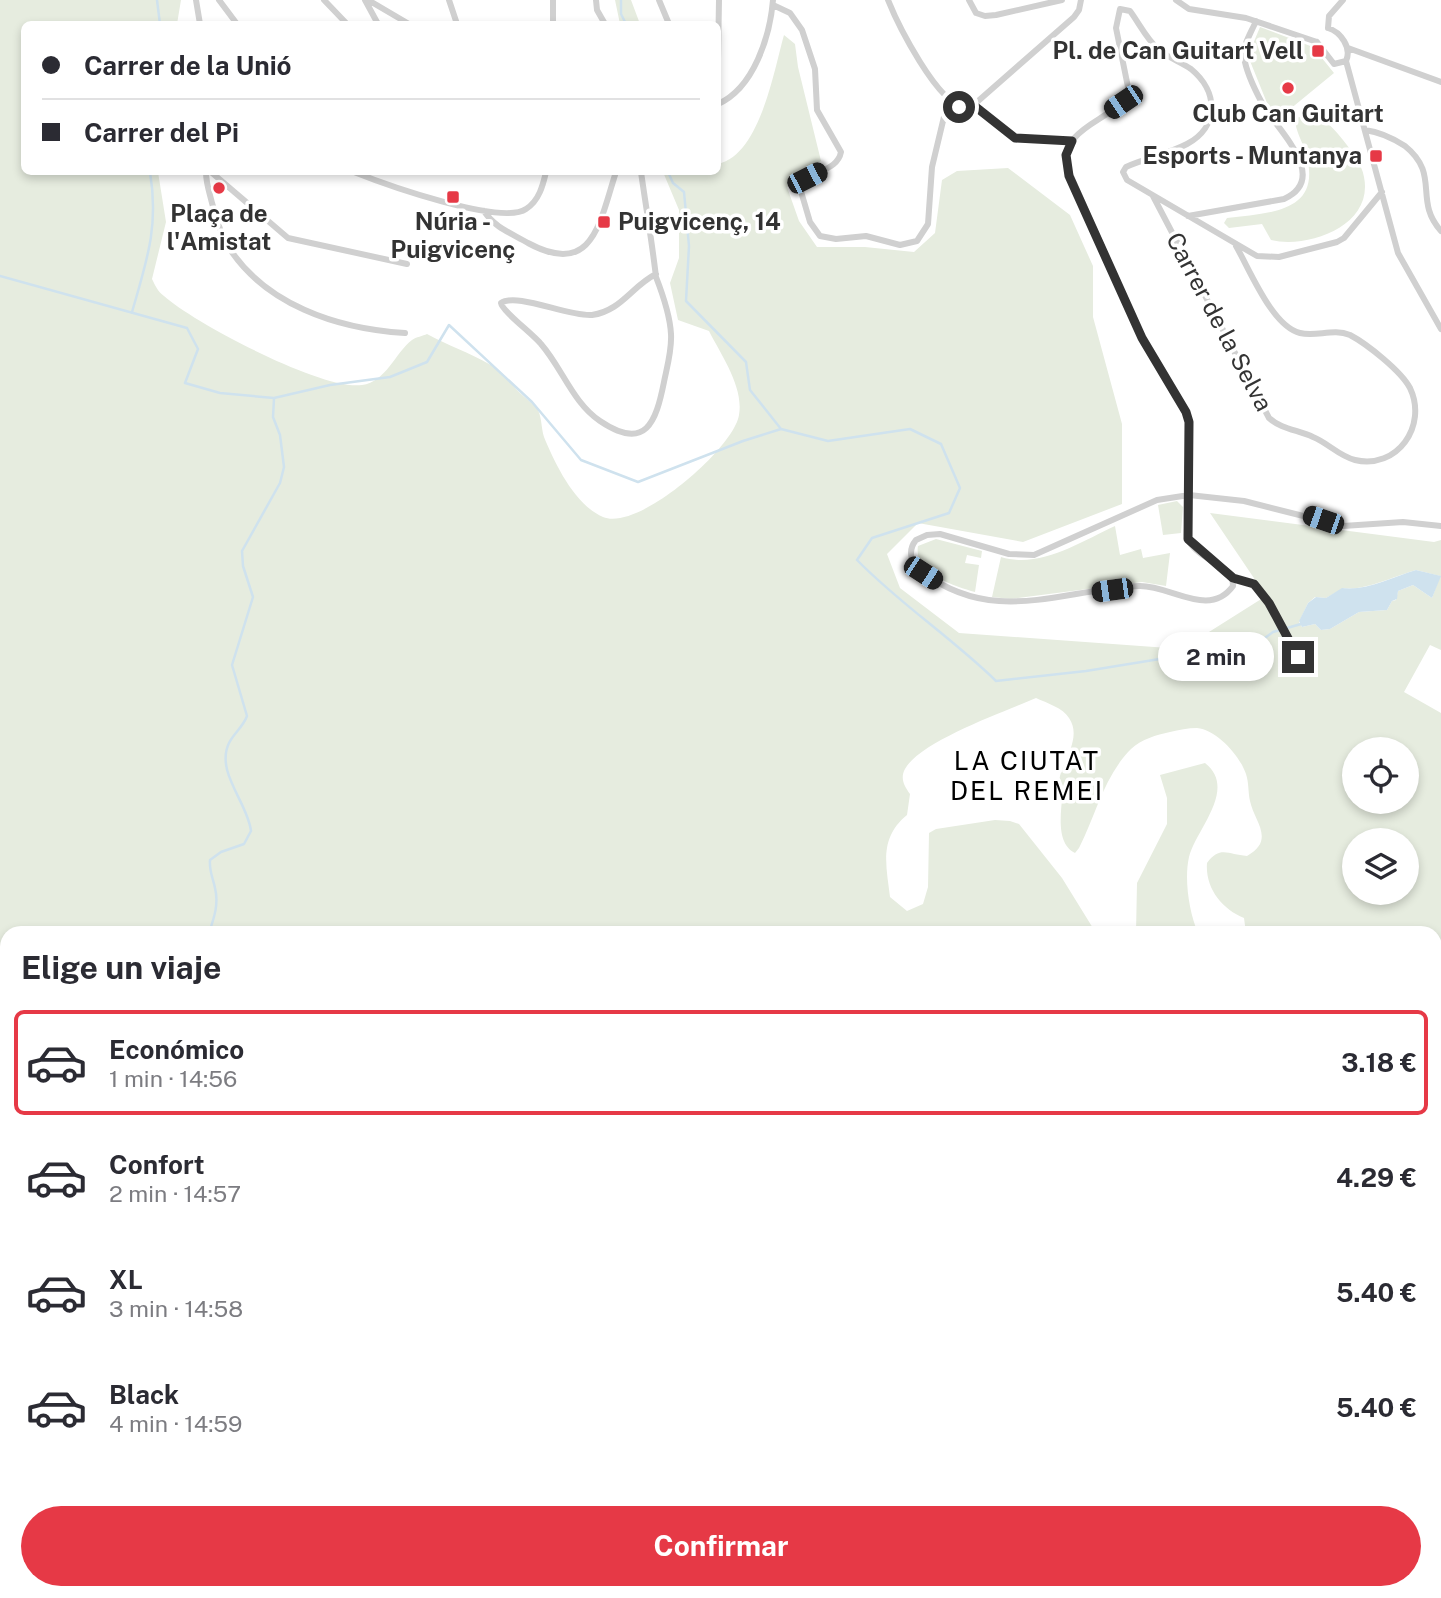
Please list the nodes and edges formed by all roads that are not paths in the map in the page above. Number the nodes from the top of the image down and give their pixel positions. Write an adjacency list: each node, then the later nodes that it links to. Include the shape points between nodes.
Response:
1 (195, 0): 17 (street)
2 (219, 0): 18 (street)
3 (324, 0): 19 (street)
4 (367, 0): 20 (street); 21 (street)
5 (449, 0): 22 (street)
6 (553, 0): 23 (street)
7 (596, 0): 24 (street)
8 (659, 0): 25 (street)
9 (719, 0): 26 (street)
10 (888, 0): 33 (street, via 902,32)
11 (969, 0): 12 (street, via 976,13 988,16)
12 (1062, 0)
13 (1081, 0): 35 (street, via 1074,17)
14 (1176, 0): 27 (street, via 1189,9)
15 (1343, 0): 28 (street, via 1329,16)
16 (773, 3): 34 (street, via 772,20 751,71); 36 (street, via 790,13 802,30 815,69 817,110 841,152 835,164 807,178 800,188 810,222 820,236 866,236 900,246 921,238 928,225 932,166)
17 (199, 21)
18 (235, 21)
19 (344, 21)
20 (377, 21)
21 (404, 21)
22 (456, 21)
23 (553, 21)
24 (603, 21)
25 (668, 21)
26 (719, 21)
27 (1256, 22): 29 (street); 48 (street, via 1244,58 1263,105 1299,156 1300,182 1293,195 1284,199)
28 (1328, 28): 29 (street); 30 (street)
29 (1317, 42): 31 (street, via 1334,64)
30 (1348, 48): 31 (street); 32 (street)
31 (1346, 61): 37 (street)
32 (1441, 82)
33 (948, 100): 35 (street); 36 (street)
34 (721, 102)
35 (968, 106): 36 (street); 38 (street, via 1015,138)
36 (944, 120)
37 (1364, 130): 45 (street); 49 (street, via 1392,138 1423,159 1429,175 1431,215)
38 (1072, 141): 46 (street, via 1128,94 1115,28 1119,10 1129,9 1159,50 1200,78 1212,108 1210,124 1199,137 1125,169 1125,178); 55 (street, via 1066,155 1069,176 1142,338 1186,412)
39 (208, 175): 54 (street, via 206,185 226,242 267,288 339,324)
40 (213, 175): 51 (street, via 288,238)
41 (362, 175): 47 (street)
42 (545, 175): 47 (street, via 537,199 526,209 511,215)
43 (615, 175): 47 (street, via 596,229 586,244 563,256 504,230)
44 (641, 175): 52 (street)
45 (1381, 191): 50 (street, via 1344,238 1332,244 1273,258 1257,256); 53 (street, via 1398,253)
46 (1152, 195): 48 (street); 50 (street, Carrer de la Selva, via 1269,418 1354,460 1375,461 1394,455 1404,445 1413,421 1413,398 1405,380 1350,335 1289,328 1269,305)
47 (484, 211)
48 (1188, 216): 50 (street)
49 (1441, 231)
50 (1235, 243)
51 (407, 264)
52 (656, 274): 52 (street, via 671,335 668,360 651,427 627,432 614,429 586,409 546,349 501,303 511,298 563,313 591,315 621,303)
53 (1441, 329)
54 (405, 333)
55 (1189, 495): 56 (street, via 1244,501 1343,526 1403,522); 57 (street, via 1188,539); 57 (street, via 1157,500 1034,555 1009,554 937,534 916,540 911,557 918,569 939,583 1005,604 1141,586 1210,602 1228,592)
56 (1441, 526)
57 (1233, 578): 58 (street, via 1254,584)
58 (1298, 657)

